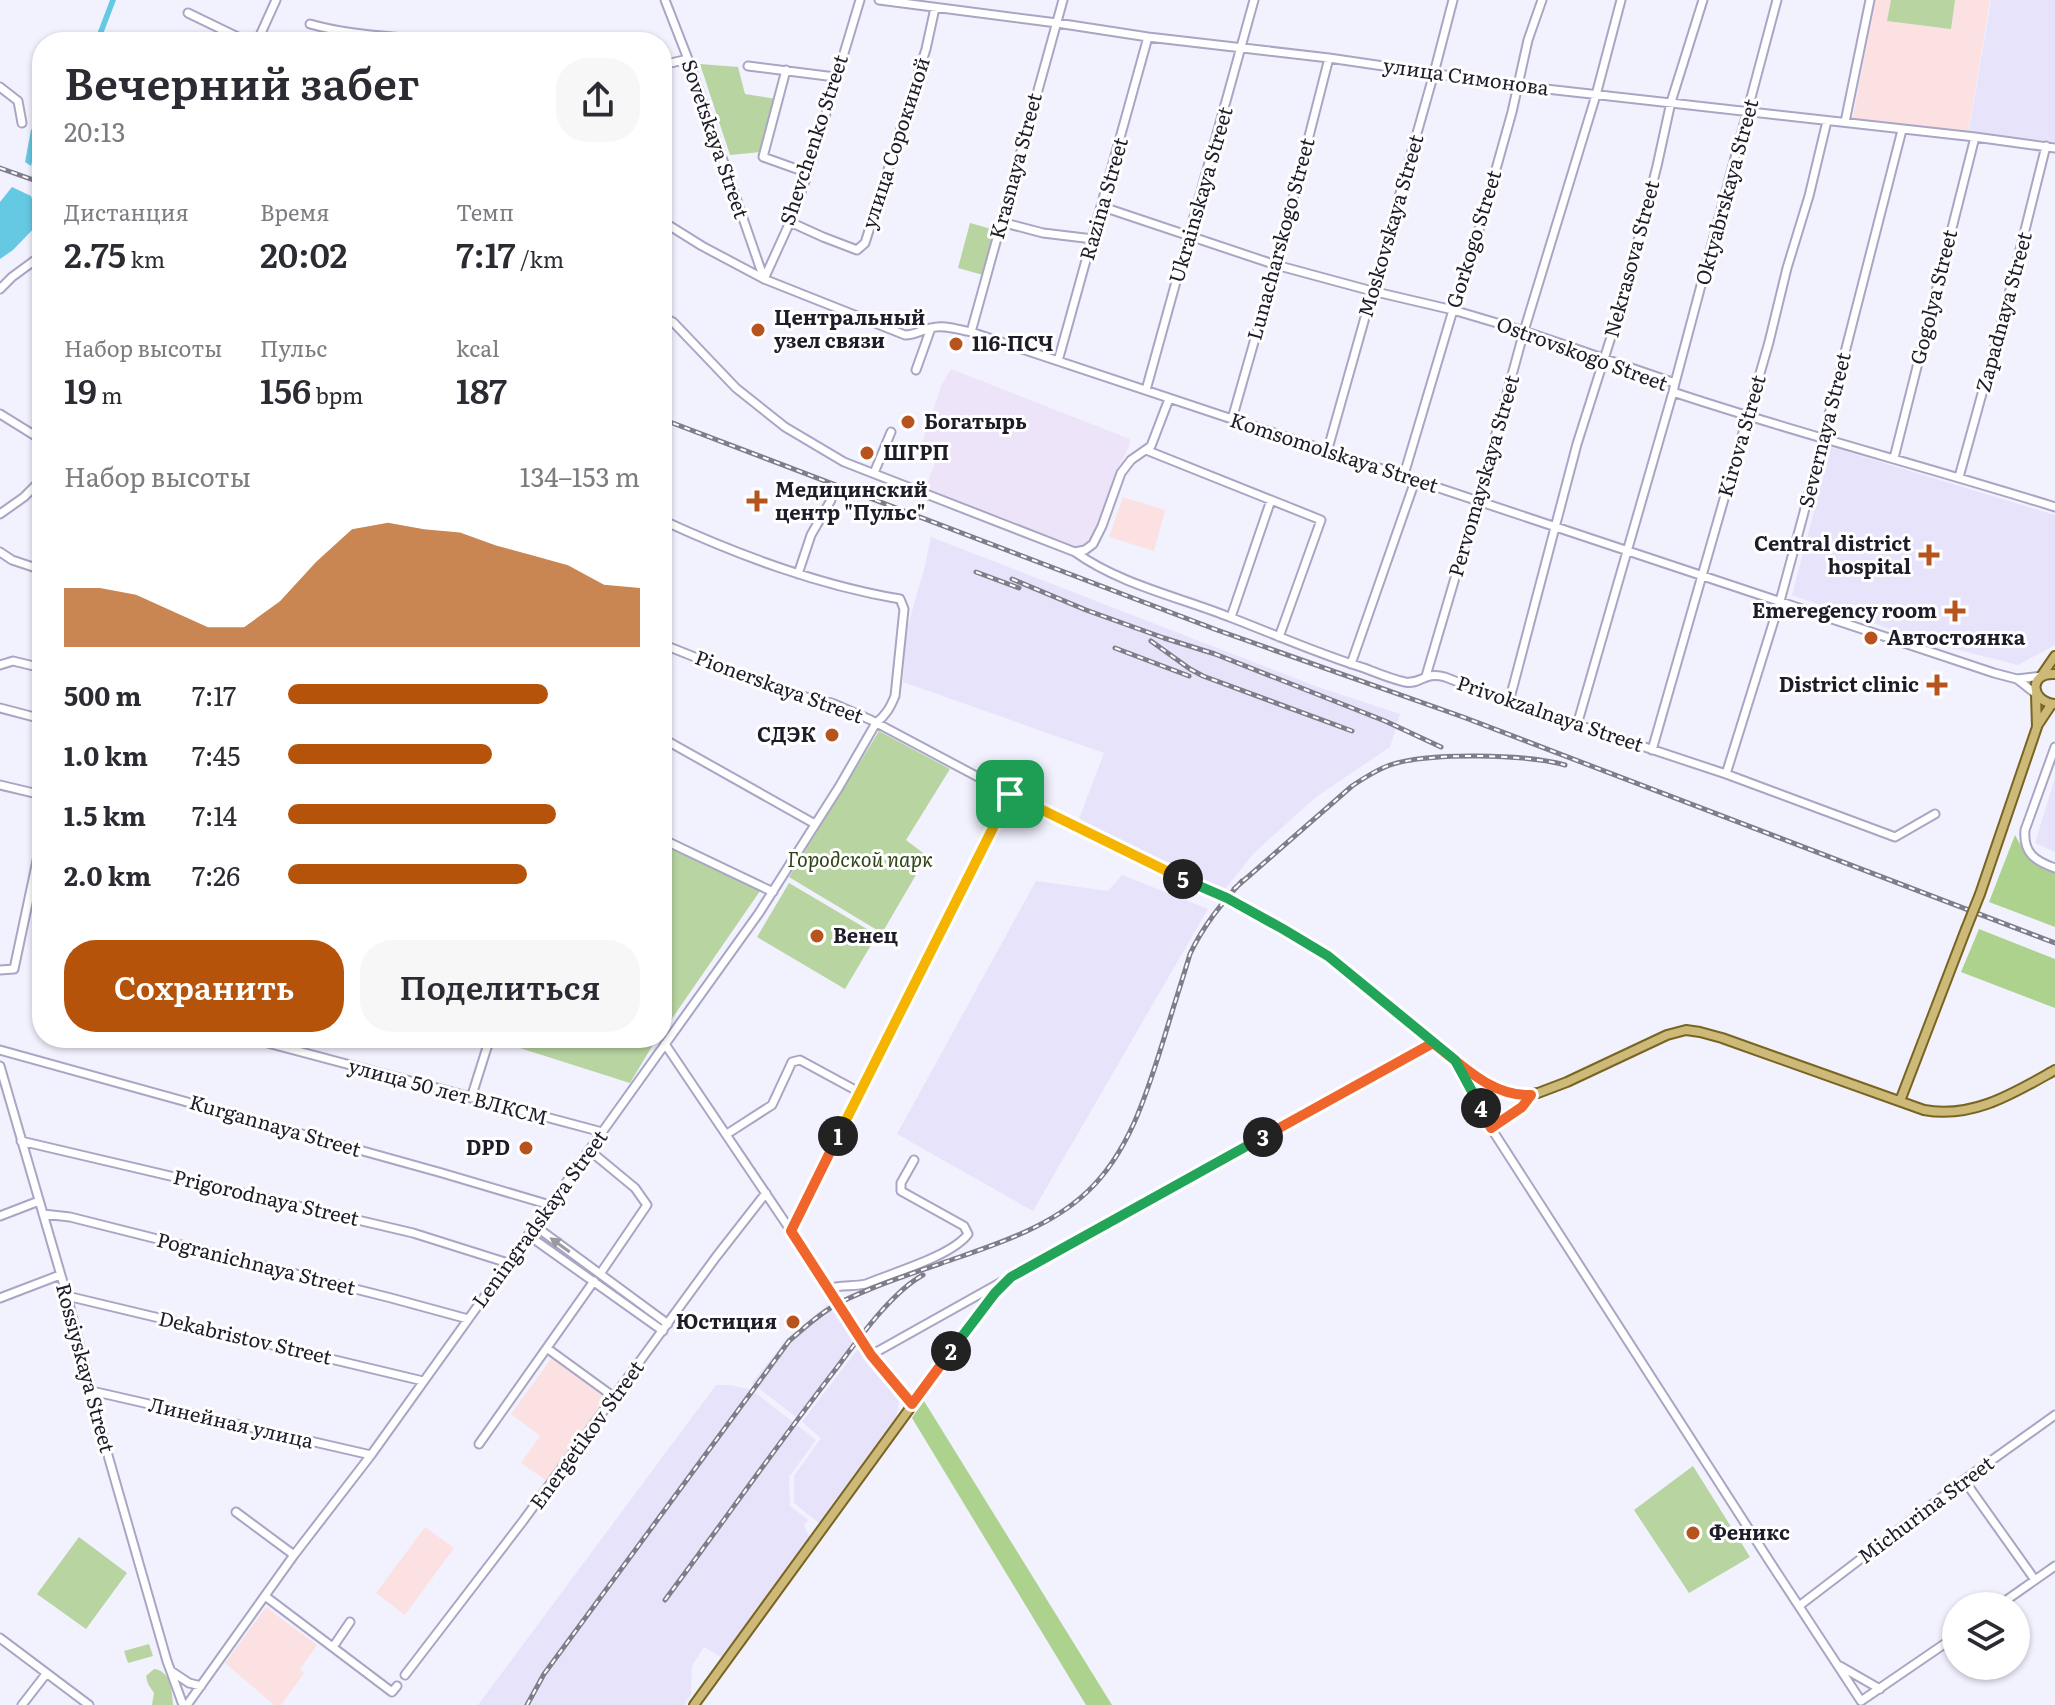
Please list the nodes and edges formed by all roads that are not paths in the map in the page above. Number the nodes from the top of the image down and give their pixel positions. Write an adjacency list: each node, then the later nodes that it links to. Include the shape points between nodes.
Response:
1 (276, 0): 18 (street)
2 (665, 0): 23 (street, Sovetskaya Street)
3 (860, 0): 28 (street, Shevchenko Street)
4 (879, 0): 13 (street, улица Симонова)
5 (1063, 0): 15 (street, Krasnaya Street)
6 (1254, 0): 21 (street, Ukrainskaya Street)
7 (1453, 0): 27 (street, Moskovskaya Street)
8 (1542, 0): 29 (street, Gorkogo Street)
9 (1621, 0): 31 (street, Pervomayskaya Street)
10 (1703, 0): 32 (street, Nekrasova Street)
11 (1777, 0): 33 (street, Oktyabrskaya Street)
12 (1870, 0): 35 (street)
13 (935, 8): 15 (street, улица Симонова); 42 (street, улица Сорокиной, via 865,243 857,250)
14 (188, 13): 17 (street)
15 (1057, 23): 20 (street, улица Симонова); 43 (street, Krasnaya Street)
16 (310, 24): 19 (street)
17 (227, 32)
18 (262, 32)
19 (349, 32)
20 (1148, 37): 21 (street, улица Симонова); 41 (street, Razina Street)
21 (1242, 49): 22 (street, улица Симонова); 45 (street, Ukrainskaya Street)
22 (1329, 58): 27 (street, улица Симонова); 48 (street, Lunacharskogo Street)
23 (688, 59): 24 (street); 49 (street, Sovetskaya Street)
24 (672, 63)
25 (748, 66): 26 (street)
26 (786, 70): 28 (street); 40 (street, via 763,157)
27 (1434, 73): 29 (street, улица Симонова); 51 (street, Moskovskaya Street)
28 (835, 77): 40 (street, Shevchenko Street)
29 (1519, 86): 31 (street, улица Симонова); 52 (street, Gorkogo Street)
30 (0, 87): 36 (street, via 18,101)
31 (1596, 95): 32 (street, улица Симонова); 55 (street, Pervomayskaya Street)
32 (1671, 102): 33 (street, улица Симонова); 57 (street, Nekrasova Street)
33 (1748, 113): 34 (street, улица Симонова); 60 (street, Oktyabrskaya Street)
34 (1827, 121): 35 (street, улица Симонова); 64 (street, Kirova Street)
35 (1845, 122): 37 (street, улица Симонова)
36 (22, 123)
37 (1902, 130): 38 (street, улица Симонова); 68 (street, Severnaya Street)
38 (1975, 137): 39 (street, улица Симонова); 71 (street, Gogolya Street)
39 (2051, 147): 73 (street, Zapadnaya Street)
40 (808, 173): 42 (street, Shevchenko Street)
41 (1103, 207): 45 (street, Ostrovskogo Street); 46 (street, Razina Street)
42 (790, 222): 49 (street, Shevchenko Street)
43 (1001, 222): 46 (street); 56 (street, Krasnaya Street)
44 (672, 227): 49 (street, Komsomolskaya Street)
45 (1189, 237): 48 (street, Ostrovskogo Street); 61 (street, Ukrainskaya Street)
46 (1093, 239): 58 (street, Razina Street)
47 (32, 262): 50 (street)
48 (1276, 265): 51 (street, Ostrovskogo Street); 65 (street, Lunacharskogo Street)
49 (764, 279): 54 (street, Komsomolskaya Street, via 905,335)
50 (0, 289)
51 (1372, 291): 52 (street, Ostrovskogo Street); 70 (street, Moskovskaya Street)
52 (1453, 310): 55 (street, Ostrovskogo Street); 74 (street, Gorkogo Street)
53 (672, 321): 72 (street, Privokzalnaya Street, via 724,378 774,419 844,462)
54 (931, 328): 56 (street, Komsomolskaya Street); 59 (street)
55 (1524, 331): 57 (street, Ostrovskogo Street); 79 (street, Pervomayskaya Street)
56 (971, 332): 58 (street, Komsomolskaya Street)
57 (1604, 360): 60 (street, Ostrovskogo Street); 83 (street, Nekrasova Street)
58 (1058, 361): 61 (street, Komsomolskaya Street)
59 (916, 370)
60 (1674, 388): 64 (street, Ostrovskogo Street); 84 (street, Oktyabrskaya Street)
61 (1146, 390): 62 (street, Komsomolskaya Street)
62 (1169, 399): 65 (street, Komsomolskaya Street); 69 (street)
63 (0, 414): 67 (street)
64 (1748, 417): 68 (street, Ostrovskogo Street); 89 (street, Kirova Street)
65 (1232, 419): 70 (street, Komsomolskaya Street)
66 (891, 432): 72 (street)
67 (32, 434)
68 (1824, 438): 71 (street, Ostrovskogo Street); 90 (street, Severnaya Street)
69 (1146, 450): 78 (street); 86 (street, via 1121,473 1093,544)
70 (1327, 452): 74 (street, Komsomolskaya Street)
71 (1894, 458): 73 (street, Ostrovskogo Street)
72 (874, 473): 86 (street, Privokzalnaya Street)
73 (1959, 477): 80 (street, Ostrovskogo Street)
74 (1403, 478): 75 (street, Komsomolskaya Street)
75 (1415, 481): 79 (street, Komsomolskaya Street); 95 (street)
76 (32, 489): 81 (street)
77 (831, 500): 88 (street, via 811,535)
78 (1271, 500): 91 (street); 92 (street, via 1321,520)
79 (1478, 500): 83 (street, Komsomolskaya Street); 99 (street, Pervomayskaya Street)
80 (2055, 507)
81 (0, 514)
82 (672, 525): 88 (street)
83 (1554, 527): 84 (street, Komsomolskaya Street); 103 (street, Nekrasova Street)
84 (1628, 551): 89 (street, Komsomolskaya Street); 108 (street, Oktyabrskaya Street)
85 (0, 552): 87 (street)
86 (1075, 552): 91 (street, Privokzalnaya Street, via 1125,580)
87 (32, 567)
88 (798, 574): 107 (street, Leningradskaya Street, via 902,601 895,696)
89 (1703, 577): 90 (street, Komsomolskaya Street); 112 (street, Kirova Street)
90 (1780, 601): 101 (street, Komsomolskaya Street); 113 (street, Severnaya Street)
91 (1231, 617): 92 (street, Privokzalnaya Street)
92 (1279, 637): 95 (street, Privokzalnaya Street)
93 (672, 648): 107 (street, Pionerskaya Street)
94 (2055, 656): 100 (main road)
95 (1351, 664): 99 (street, Privokzalnaya Street, via 1405,682)
96 (0, 665): 97 (street, via 13,661)
97 (32, 666)
98 (2055, 674): 100 (main road)
99 (1426, 676): 103 (street, Privokzalnaya Street, via 1435,674)
100 (2042, 676): 101 (street, Komsomolskaya Street); 102 (main road)
101 (2017, 679): 102 (street, Komsomolskaya Street)
102 (2036, 694): 104 (main road); 109 (main road)
103 (1509, 702): 108 (street, Privokzalnaya Street)
104 (2054, 706): 109 (main road)
105 (0, 708): 106 (street)
106 (32, 716)
107 (876, 723): 116 (street, Pionerskaya Street); 118 (street, Leningradskaya Street)
108 (1577, 725): 112 (street, Privokzalnaya Street)
109 (2037, 727): 137 (main road, bridge)
110 (672, 744): 118 (street)
111 (2055, 747): 120 (street, via 2025,836 2033,857)
112 (1652, 750): 113 (street, Privokzalnaya Street)
113 (1726, 774): 117 (street, Privokzalnaya Street, via 1895,837)
114 (0, 785): 115 (street)
115 (32, 793)
116 (1010, 794): 125 (street, Pionerskaya Street, via 1283,929 1328,956); 134 (street)
117 (1935, 814)
118 (815, 824): 122 (street, Leningradskaya Street)
119 (672, 844): 122 (street)
120 (2055, 868)
121 (32, 884): 123 (street, via 14,969)
122 (773, 892): 124 (street, Leningradskaya Street)
123 (0, 970)
124 (672, 1034)
125 (1433, 1043): 131 (main road); 154 (main road)
126 (300, 1048): 136 (street, улица 50 лет ВЛКСМ)
127 (487, 1048): 136 (street)
128 (662, 1048): 139 (street, Leningradskaya Street)
129 (668, 1048): 140 (street)
130 (0, 1050): 146 (street, Kurgannaya Street)
131 (1455, 1060): 135 (main road, via 1497,1090); 138 (street)
132 (0, 1066): 141 (street, Rossiyskaya Street)
133 (2055, 1070): 137 (main road, via 1972,1110 1936,1112)
134 (859, 1092): 140 (street, via 800,1060 792,1062 772,1105); 150 (street)
135 (1531, 1095): 137 (main road, via 1686,1030); 138 (street)
136 (471, 1098): 139 (street, улица 50 лет ВЛКСМ)
137 (1900, 1101)
138 (1491, 1128): 177 (street)
139 (602, 1132): 142 (street, Leningradskaya Street)
140 (727, 1134): 144 (street)
141 (21, 1141): 145 (street, Rossiyskaya Street); 152 (street, Prigorodnaya Street, via 413,1233)
142 (589, 1150): 146 (street, Leningradskaya Street); 155 (street, via 635,1188 647,1205)
143 (914, 1160): 156 (street, via 901,1191 964,1226 968,1234 962,1243 866,1284)
144 (766, 1193): 150 (street); 160 (street, Energetikov Street)
145 (39, 1201): 147 (street, Rossiyskaya Street); 148 (street)
146 (550, 1205): 149 (street, Leningradskaya Street)
147 (43, 1214): 153 (street, Rossiyskaya Street); 159 (street, Pogranichnaya Street)
148 (0, 1216)
149 (535, 1226): 151 (street, Leningradskaya Street); 155 (street, one-way to 149)
150 (791, 1231): 156 (street)
151 (528, 1235): 152 (street, Leningradskaya Street); 155 (street)
152 (508, 1263): 159 (street, Leningradskaya Street)
153 (60, 1275): 157 (street, Rossiyskaya Street); 158 (street)
154 (1011, 1277): 162 (street); 166 (main road)
155 (597, 1278): 160 (street); 161 (street)
156 (827, 1289): 162 (street)
157 (67, 1296): 163 (street, Dekabristov Street); 164 (street, Rossiyskaya Street)
158 (0, 1298)
159 (468, 1319): 163 (street, Leningradskaya Street)
160 (666, 1327): 165 (street, Energetikov Street)
161 (548, 1349): 165 (street); 168 (street)
162 (871, 1355): 166 (street)
163 (423, 1381): 169 (street, Leningradskaya Street)
164 (92, 1391): 169 (street, Линейная улица); 183 (street, Rossiyskaya Street)
165 (614, 1397): 185 (street, Energetikov Street)
166 (912, 1404): 192 (main road)
167 (2055, 1415): 170 (street, Michurina Street)
168 (479, 1444)
169 (371, 1455): 172 (street, Leningradskaya Street)
170 (1964, 1480): 174 (street); 177 (street, Michurina Street)
171 (236, 1512): 172 (street)
172 (294, 1555): 176 (street, Leningradskaya Street)
173 (2055, 1566): 174 (street)
174 (2035, 1580): 175 (street)
175 (2018, 1592)
176 (265, 1596): 181 (street); 186 (street, Leningradskaya Street)
177 (1799, 1606): 182 (street)
178 (350, 1622): 181 (street)
179 (0, 1638): 184 (street)
180 (1942, 1646): 188 (street)
181 (333, 1647): 187 (street)
182 (1837, 1664): 188 (street); 188 (street, via 1861,1701)
183 (170, 1670): 186 (street); 191 (street, Rossiyskaya Street)
184 (46, 1674): 189 (street); 190 (street)
185 (405, 1675)
186 (201, 1686): 191 (street, Leningradskaya Street)
187 (394, 1689)
188 (1880, 1689)
189 (22, 1705)
190 (89, 1705)
191 (185, 1705)
192 (694, 1705)

